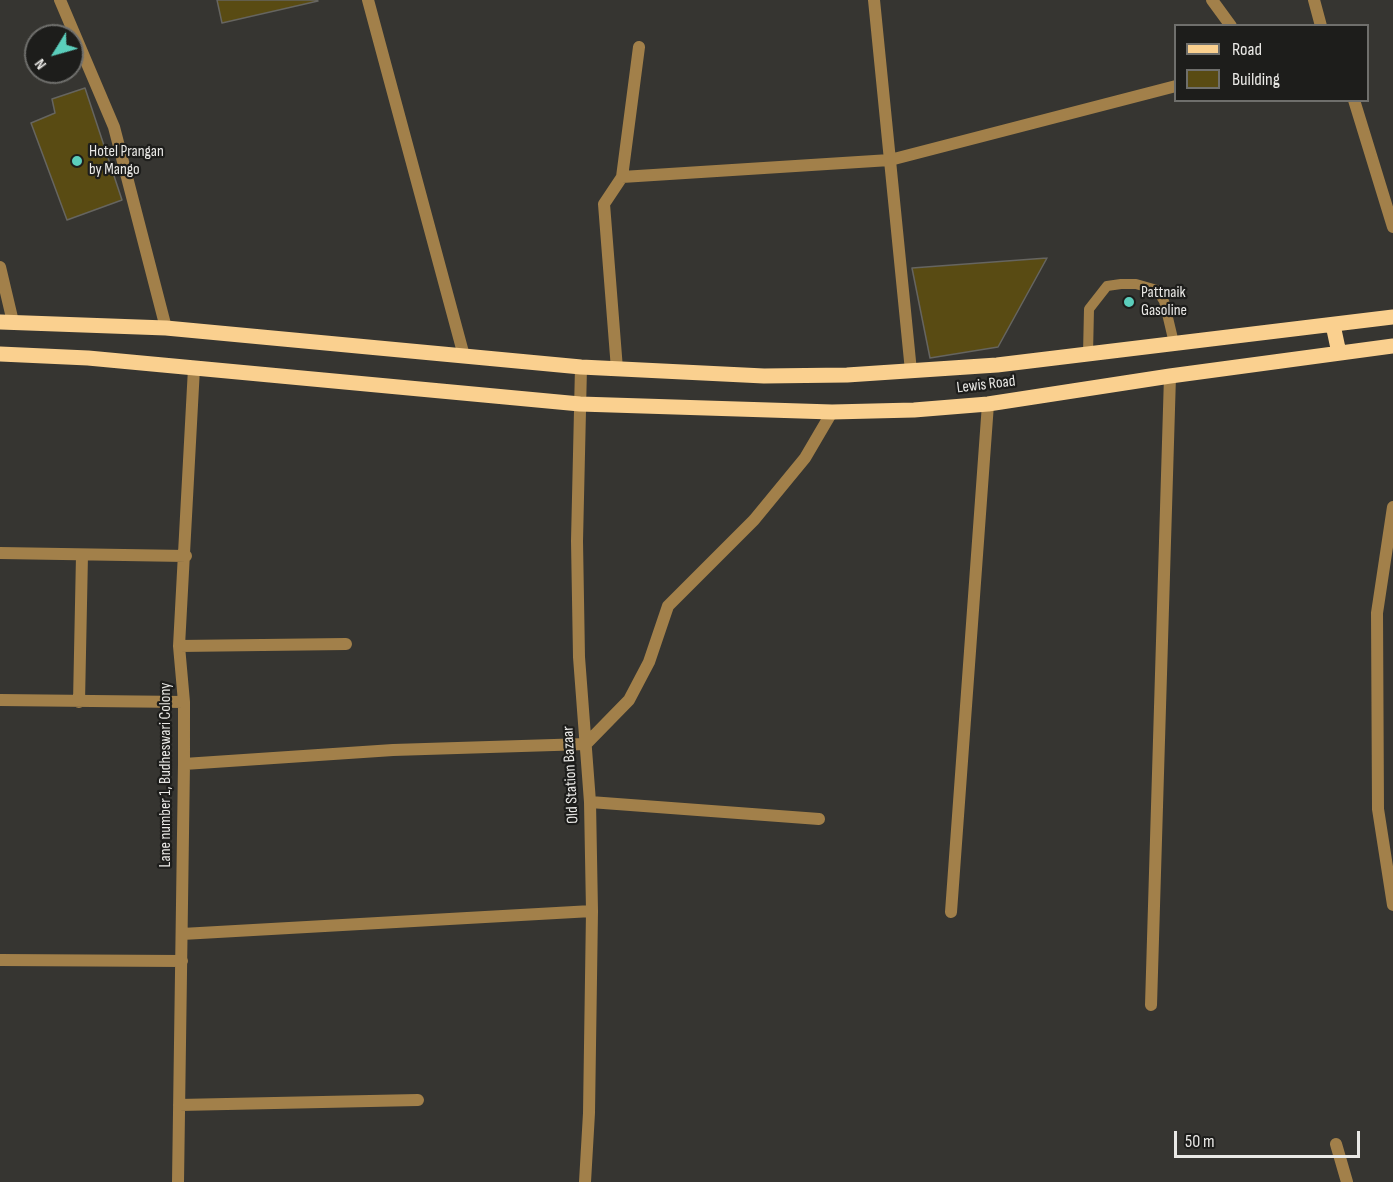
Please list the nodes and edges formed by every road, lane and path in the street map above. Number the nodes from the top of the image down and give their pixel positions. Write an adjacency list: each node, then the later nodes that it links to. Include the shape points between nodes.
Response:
1 (60, 0): 18 (street, via 114,127)
2 (368, 0): 24 (street)
3 (874, 0): 11 (street)
4 (1212, 0): 6 (street)
5 (1314, 0): 7 (street)
6 (1230, 24)
7 (1320, 24)
8 (639, 47): 12 (street)
9 (1174, 87): 11 (street)
10 (1355, 102): 13 (street)
11 (890, 160): 12 (street); 28 (street)
12 (622, 177): 27 (street, via 604,204)
13 (1393, 226)
14 (0, 267): 16 (street)
15 (1393, 317): 17 (main road, Lewis Road)
16 (6, 322): 18 (main road, Lewis Road)
17 (1333, 325): 19 (main road, Lewis Road); 21 (main road)
18 (166, 328): 24 (main road, Lewis Road)
19 (1174, 343): 23 (main road, Lewis Road); 23 (lane, via 1164,301 1157,290 1121,284 1107,286 1089,309)
20 (1393, 346): 21 (main road, Lewis Road)
21 (1339, 353): 29 (main road, Lewis Road)
22 (0, 354): 26 (main road, Lewis Road)
23 (1088, 354): 28 (main road, Lewis Road)
24 (464, 356): 25 (main road, Lewis Road)
25 (581, 367): 27 (main road, Lewis Road); 30 (street, Old Station Bazaar)
26 (194, 368): 30 (main road, Lewis Road); 36 (street, Lane number 1, Budheswari Colony)
27 (617, 369): 28 (main road, Lewis Road, via 764,376)
28 (911, 371)
29 (1170, 376): 31 (main road, Lewis Road); 52 (street)
30 (580, 404): 32 (main road, Lewis Road); 42 (street, Old Station Bazaar, via 579,657)
31 (988, 404): 32 (main road, Lewis Road); 48 (street)
32 (832, 412): 42 (street, via 805,458 754,520 668,606 650,662 629,700)
33 (1393, 507): 46 (street, via 1377,613 1378,808)
34 (0, 553): 35 (street)
35 (82, 555): 36 (street); 40 (street)
36 (186, 555): 38 (street, Lane number 1, Budheswari Colony)
37 (346, 644): 38 (street)
38 (179, 646): 41 (street, Lane number 1, Budheswari Colony)
39 (0, 700): 40 (street)
40 (79, 702): 41 (street)
41 (184, 702): 43 (street, Lane number 1, Budheswari Colony)
42 (586, 744): 43 (street, via 393,750); 44 (street, Old Station Bazaar)
43 (184, 764): 49 (street, Lane number 1, Budheswari Colony)
44 (590, 802): 45 (street); 47 (street, Old Station Bazaar)
45 (819, 819)
46 (1393, 905)
47 (592, 911): 49 (street); 57 (street, Old Station Bazaar)
48 (951, 912)
49 (182, 934): 51 (street, Lane number 1, Budheswari Colony)
50 (0, 960): 51 (street)
51 (182, 961): 54 (street, Lane number 1, Budheswari Colony)
52 (1151, 1005)
53 (418, 1100): 54 (street)
54 (179, 1105): 56 (street, Lane number 1, Budheswari Colony)
55 (1336, 1144): 58 (street)
56 (178, 1182)
57 (585, 1182)
58 (1347, 1182)

